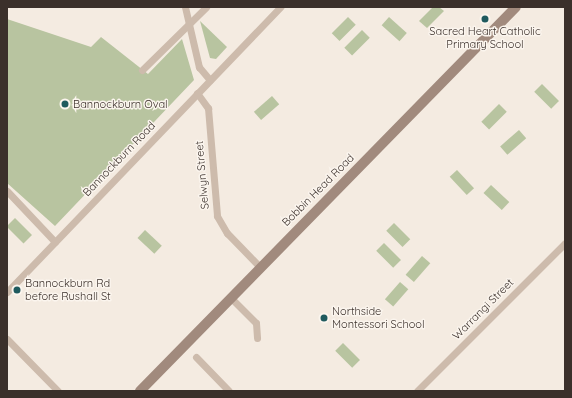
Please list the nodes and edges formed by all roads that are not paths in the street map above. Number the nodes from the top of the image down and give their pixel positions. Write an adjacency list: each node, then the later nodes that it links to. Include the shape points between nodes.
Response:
1 (185, 7): 5 (street)
2 (206, 7): 5 (street)
3 (280, 7): 7 (street, Bannockburn Road)
4 (516, 7): 12 (main road, Bobbin Head Road)
5 (189, 24): 6 (street); 7 (street, via 199,67)
6 (142, 70)
7 (210, 80): 8 (street, Bannockburn Road)
8 (197, 93): 10 (street, Bannockburn Road); 12 (street, Selwyn Street, via 208,108 215,206 219,220 227,233)
9 (7, 191): 10 (street)
10 (55, 242): 13 (street, Bannockburn Road)
11 (565, 243): 21 (street, Warrangi Street)
12 (260, 267): 14 (main road, Bobbin Head Road)
13 (7, 292)
14 (231, 298): 15 (street, via 256,323); 19 (main road, Bobbin Head Road)
15 (257, 338)
16 (7, 339): 18 (street)
17 (196, 357): 20 (street)
18 (58, 391)
19 (140, 391)
20 (229, 391)
21 (418, 391)

